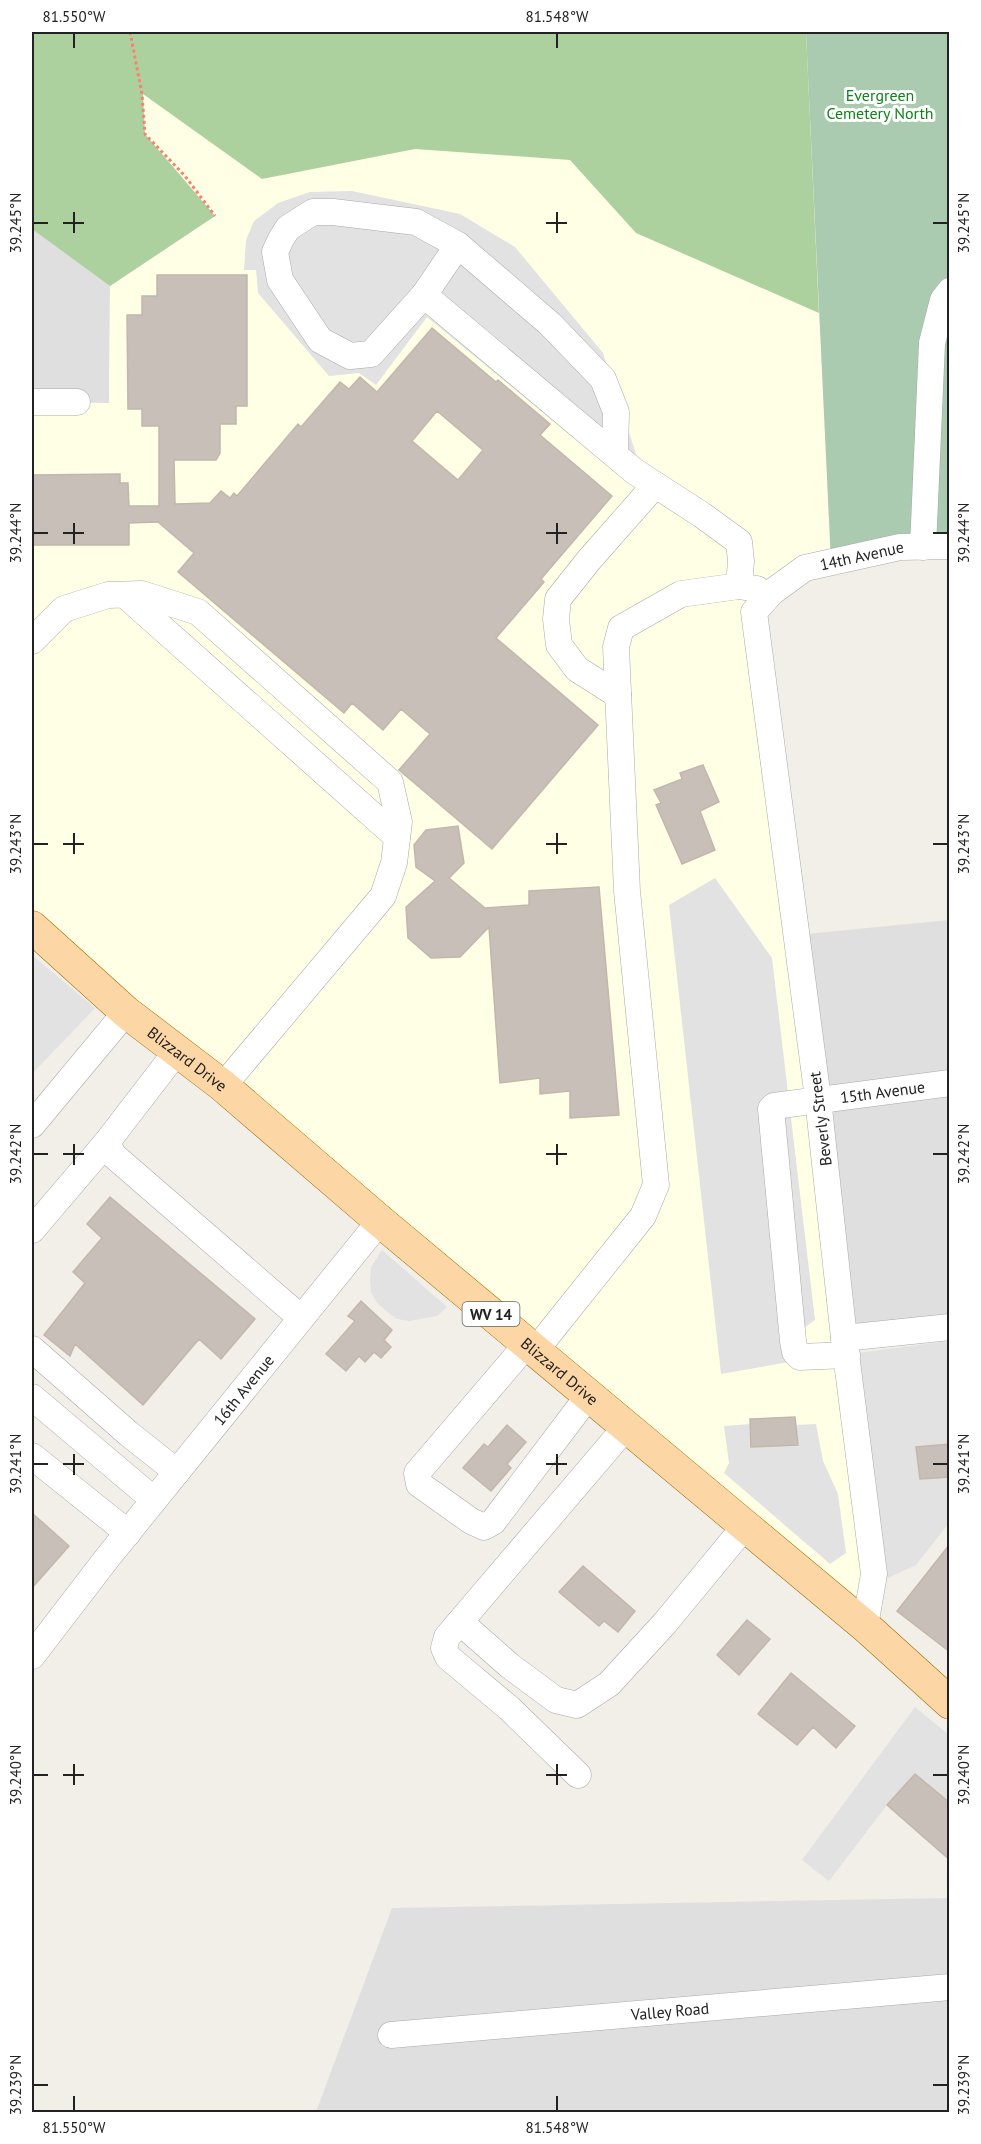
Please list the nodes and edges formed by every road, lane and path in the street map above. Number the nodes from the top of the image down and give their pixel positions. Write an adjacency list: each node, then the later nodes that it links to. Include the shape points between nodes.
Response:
1 (130, 32): 2 (path, via 145,134 185,176)
2 (215, 216)
3 (459, 245): 5 (street); 5 (street, via 416,222 313,212 288,228 275,252 280,280 320,340 350,356 371,354); 8 (street, via 550,324 603,379 616,412)
4 (950, 291): 11 (street, via 932,343)
5 (424, 295): 8 (street)
6 (32, 402): 7 (street)
7 (77, 402)
8 (615, 455): 9 (street)
9 (656, 485): 12 (street, via 738,542); 17 (street, via 558,599 559,645 578,669)
10 (950, 546): 11 (street, 14th Avenue)
11 (923, 547): 13 (street, 14th Avenue, via 900,548 805,568)
12 (740, 586): 13 (street); 17 (street, via 681,594 621,628 616,647)
13 (772, 592): 15 (street, 14th Avenue)
14 (125, 595): 16 (street, via 108,595 64,609); 18 (street); 18 (street, via 142,594 198,612 390,782 399,822)
15 (754, 612): 24 (street, Beverly Street)
16 (32, 641)
17 (618, 695): 31 (street, via 627,891 656,1185 643,1216)
18 (397, 837): 23 (street, via 394,863 383,896)
19 (32, 927): 20 (main road, Blizzard Drive / WV 14)
20 (126, 1012): 21 (main road, Blizzard Drive / WV 14); 25 (street)
21 (177, 1051): 23 (main road, Blizzard Drive / WV 14); 26 (street)
22 (950, 1083): 24 (street, 15th Avenue)
23 (223, 1086): 27 (main road, Blizzard Drive / WV 14)
24 (818, 1099): 32 (street, Beverly Street); 32 (street, 15th Avenue, via 774,1106 770,1115 793,1341 800,1357)
25 (32, 1125)
26 (106, 1142): 28 (street); 29 (street, via 113,1155)
27 (380, 1221): 29 (street, 16th Avenue); 31 (main road, Blizzard Drive / WV 14)
28 (32, 1230)
29 (301, 1318): 38 (street, 16th Avenue)
30 (950, 1327): 32 (street)
31 (531, 1347): 34 (main road, Blizzard Drive / WV 14); 34 (street, via 417,1473 419,1484 484,1527 493,1522)
32 (846, 1347): 43 (street, Beverly Street, via 874,1574)
33 (32, 1349): 38 (street)
34 (589, 1395): 36 (main road, Blizzard Drive / WV 14)
35 (32, 1396): 39 (street)
36 (626, 1427): 40 (main road, Blizzard Drive / WV 14); 42 (street)
37 (32, 1456): 41 (street)
38 (177, 1472): 39 (street, 16th Avenue)
39 (154, 1500): 41 (street, 16th Avenue)
40 (745, 1526): 42 (street, via 609,1684 576,1705 556,1700); 43 (main road, Blizzard Drive / WV 14)
41 (128, 1533): 44 (street, 16th Avenue)
42 (460, 1622): 46 (street, via 447,1637 444,1648 448,1657 509,1708)
43 (865, 1626): 45 (main road, Blizzard Drive / WV 14)
44 (32, 1656)
45 (950, 1702)
46 (578, 1775)
47 (950, 1987): 48 (street, Valley Road)
48 (391, 2035)

